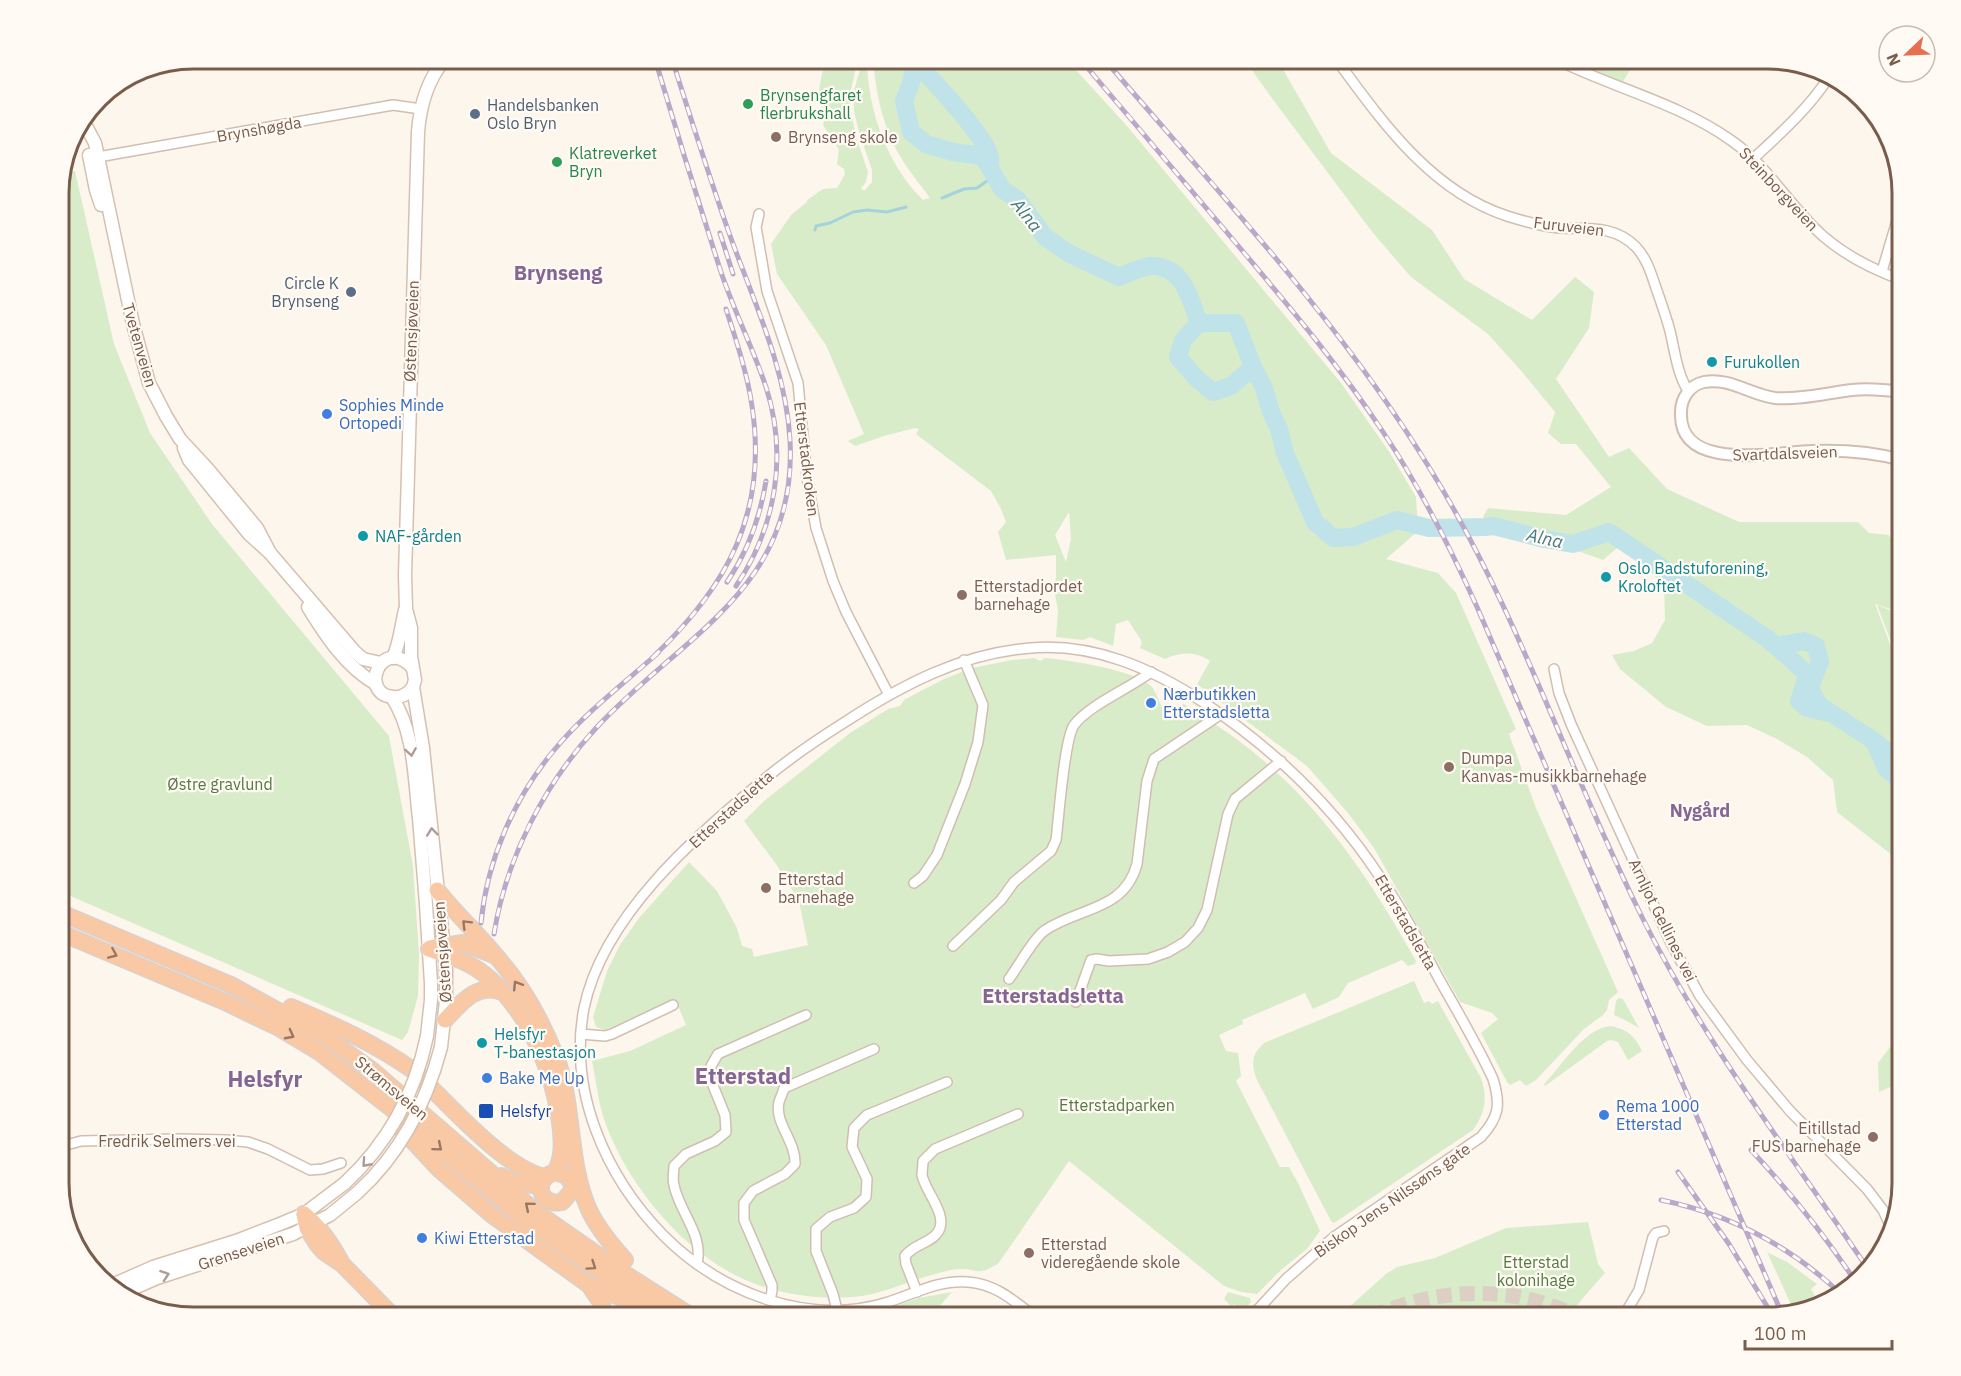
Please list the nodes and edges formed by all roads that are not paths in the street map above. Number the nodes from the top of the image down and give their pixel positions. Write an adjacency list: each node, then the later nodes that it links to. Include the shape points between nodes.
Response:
1 (434, 69): 5 (main road, Østensjøveien)
2 (1344, 69): 15 (street, Furuveien, via 1410,152 1452,188 1509,217 1551,227 1606,229 1632,243 1650,268 1680,378)
3 (1580, 69): 9 (street, Steinborgveien, via 1706,124)
4 (1824, 83): 9 (street)
5 (421, 109): 8 (street, Brynshøgda, via 393,105); 19 (main road, Østensjøveien, via 405,525)
6 (88, 127): 8 (main road, Tvetenveien)
7 (86, 130): 12 (main road, Tvetenveien, via 96,190)
8 (98, 156): 12 (main road, Tvetenveien)
9 (1754, 158): 13 (street, Steinborgveien, via 1822,235 1850,257)
10 (759, 214): 28 (street, Etterstadkroken, via 756,227 767,291 798,383 816,528 846,612)
11 (1892, 238): 13 (street)
12 (116, 245): 18 (main road, Tvetenveien, via 144,367 156,399 189,460)
13 (1882, 271): 14 (street, Steinborgveien)
14 (1892, 276)
15 (1688, 391): 16 (street, via 1714,381 1775,398 1856,390); 17 (street, Svartdalsveien, via 1681,407 1682,426 1690,440 1712,452 1745,456 1849,451)
16 (1892, 392)
17 (1892, 458)
18 (291, 579): 22 (main road, Tvetenveien, via 358,656); 26 (main road, Tvetenveien, via 330,640 357,671)
19 (406, 609): 20 (main road, Østensjøveien); 23 (main road, Østensjøveien, via 411,628)
20 (393, 658): 22 (main road); 23 (main road)
21 (964, 660): 25 (street, Etterstadsletta, via 1005,651 1060,648 1107,656); 28 (street, Etterstadsletta); 32 (street, via 983,705 978,742 937,855)
22 (381, 663): 26 (main road, via 375,673)
23 (412, 667): 27 (main road, Østensjøveien)
24 (1554, 669): 60 (street, Arnljot Gellines vei, via 1572,724 1674,950 1700,996 1747,1060 1790,1111 1867,1189)
25 (1151, 672): 30 (street, Etterstadsletta); 36 (street, via 1074,724 1051,851 1014,882 1001,900)
26 (376, 684): 29 (main road, Østensjøveien)
27 (413, 687): 29 (main road); 33 (main road, Østensjøveien, one-way to 27)
28 (889, 695): 46 (street, Etterstadsletta, via 782,765 720,818 660,878 621,923 604,953 593,978)
29 (392, 698): 37 (main road, Østensjøveien, one-way to 37, via 405,723 412,757 424,875)
30 (1221, 714): 31 (street, Etterstadsletta); 39 (street, via 1154,759 1150,766 1137,864 1124,891 1041,932)
31 (1281, 761): 42 (street, via 1234,799 1207,910 1198,928 1185,942 1148,959 1091,960); 50 (street, Etterstadsletta, via 1331,811 1383,881 1489,1070)
32 (914, 883)
33 (437, 891): 37 (main road, Østensjøveien); 38 (highway, one-way to 33)
34 (69, 916): 40 (highway, Strømsveien)
35 (69, 936): 49 (highway, Strømsveien, one-way to 49, via 271,1024 319,1052)
36 (953, 946)
37 (439, 949): 38 (highway, via 462,944); 41 (highway, via 483,973); 45 (main road, Østensjøveien, via 446,986); 57 (main road, Østensjøveien, one-way to 57, bridge, via 427,1036 416,1077 400,1114 375,1152)
38 (496, 956): 54 (highway, one-way to 38, via 568,1102 555,1056 519,988)
39 (1009, 980)
40 (231, 985): 53 (highway, Strømsveien, via 345,1050); 56 (highway, via 337,1027 387,1053 414,1071 495,1149 526,1170)
41 (502, 992): 45 (highway, via 475,992); 56 (highway, via 532,1036 553,1087 561,1158)
42 (1076, 1002)
43 (673, 1005): 46 (street, via 612,1034)
44 (806, 1015): 64 (street, via 718,1054 711,1066 710,1078 725,1115 726,1132 686,1154 675,1166 673,1185 697,1241)
45 (445, 1020): 59 (main road, Østensjøveien, bridge, via 429,1087 408,1131)
46 (581, 1035): 64 (street, Etterstadsletta, via 581,1071 587,1103 607,1155 647,1217)
47 (874, 1049): 69 (street, via 784,1088 778,1114 795,1152 795,1164 753,1191 744,1203 744,1220 772,1285)
48 (947, 1082): 77 (street, via 867,1115 854,1128 852,1147 867,1179 866,1197 816,1229 816,1251)
49 (360, 1083): 66 (highway, via 440,1170 492,1215); 73 (highway, Strømsveien, one-way to 73, via 528,1222)
50 (1498, 1103): 80 (street, Biskop Jens Nilssøns gate, via 1494,1121 1481,1137 1334,1237)
51 (1018, 1114): 68 (street, via 935,1149 923,1161 922,1177 941,1217 939,1230 930,1240 911,1248 904,1256)
52 (69, 1144): 55 (street, Fredrik Selmers vei, via 226,1140 268,1149 310,1170)
53 (470, 1155): 56 (highway, via 515,1183); 74 (highway, Strømsveien, one-way to 53, via 536,1212)
54 (575, 1161): 58 (highway); 63 (highway, via 591,1214)
55 (341, 1163)
56 (547, 1178): 58 (highway, via 567,1176); 58 (highway, via 544,1197 552,1202 562,1202)
57 (345, 1183): 61 (main road, Grenseveien)
58 (571, 1187): 63 (highway, via 600,1237)
59 (357, 1193): 61 (main road, Grenseveien, via 330,1215)
60 (1887, 1219)
61 (309, 1222): 65 (main road, Grenseveien, via 167,1262); 67 (main road, Grenseveien, one-way to 61, via 264,1244); 70 (highway, via 332,1244 342,1264)
62 (1664, 1231): 81 (street, via 1653,1237 1639,1290)
63 (625, 1260): 75 (highway)
64 (697, 1264): 69 (street, Etterstadsletta, via 727,1283)
65 (119, 1282)
66 (589, 1285): 71 (highway); 72 (highway)
67 (130, 1290)
68 (917, 1292): 78 (street, Etterstadsletta); 79 (street, Etterstadsletta, via 952,1282 972,1282 1002,1292)
69 (770, 1300): 76 (street, Etterstadsletta)
70 (384, 1307)
71 (602, 1307)
72 (642, 1307)
73 (651, 1307)
74 (677, 1307)
75 (680, 1307)
76 (801, 1307)
77 (836, 1307)
78 (859, 1307)
79 (1022, 1307)
80 (1261, 1307)
81 (1629, 1307)

